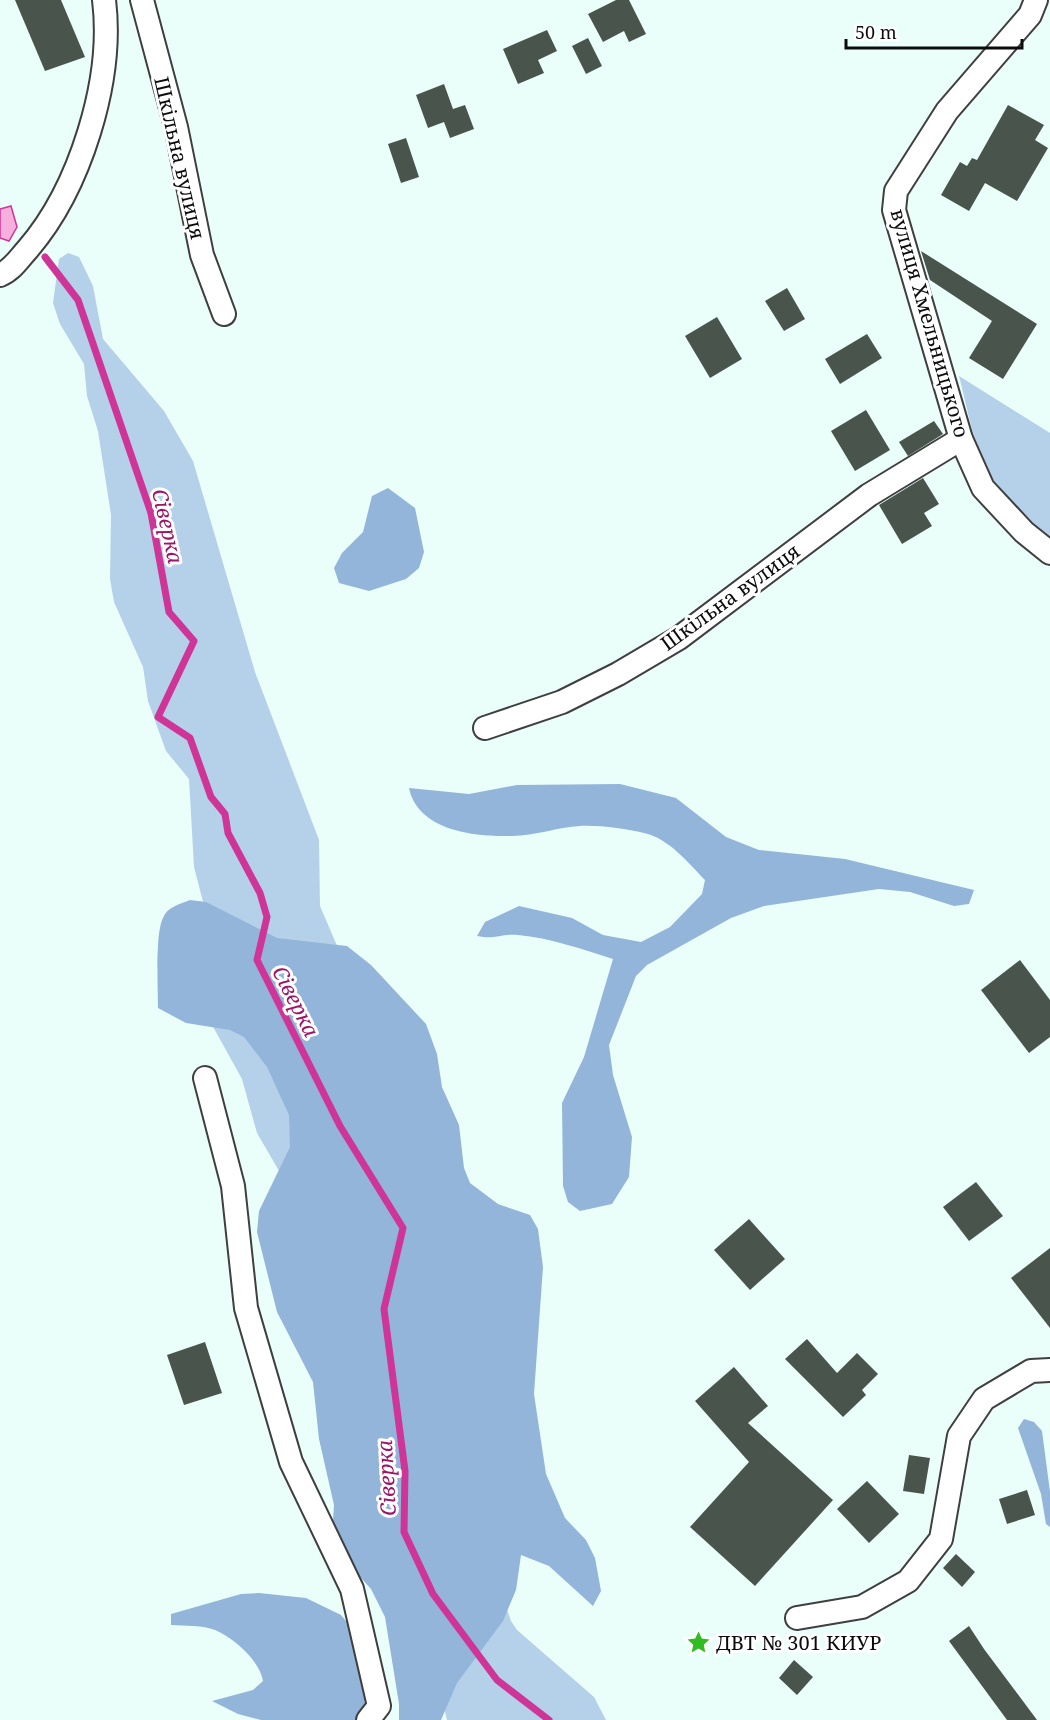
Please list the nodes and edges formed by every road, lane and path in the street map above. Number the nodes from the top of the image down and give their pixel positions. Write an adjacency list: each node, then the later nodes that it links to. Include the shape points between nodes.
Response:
1 (104, 0): 4 (street, via 104,56 97,98 74,175 42,233)
2 (142, 0): 5 (street, Шкільна вулиця, via 176,126 202,255)
3 (1036, 0): 6 (street, вулиця Хмельницького, via 1030,15 947,111 896,191 894,210)
4 (3, 277)
5 (224, 314)
6 (961, 439): 7 (street, вулиця Хмельницького, via 983,488 1024,532); 8 (street, Шкільна вулиця, via 869,495 679,638 562,702)
7 (1050, 553)
8 (485, 728)
9 (205, 1078): 12 (street, via 233,1186 246,1308 291,1462 352,1589 379,1706)
10 (1050, 1370): 11 (street, via 1031,1371 984,1399 959,1436 941,1539 908,1581 862,1607)
11 (797, 1618)
12 (368, 1720)

